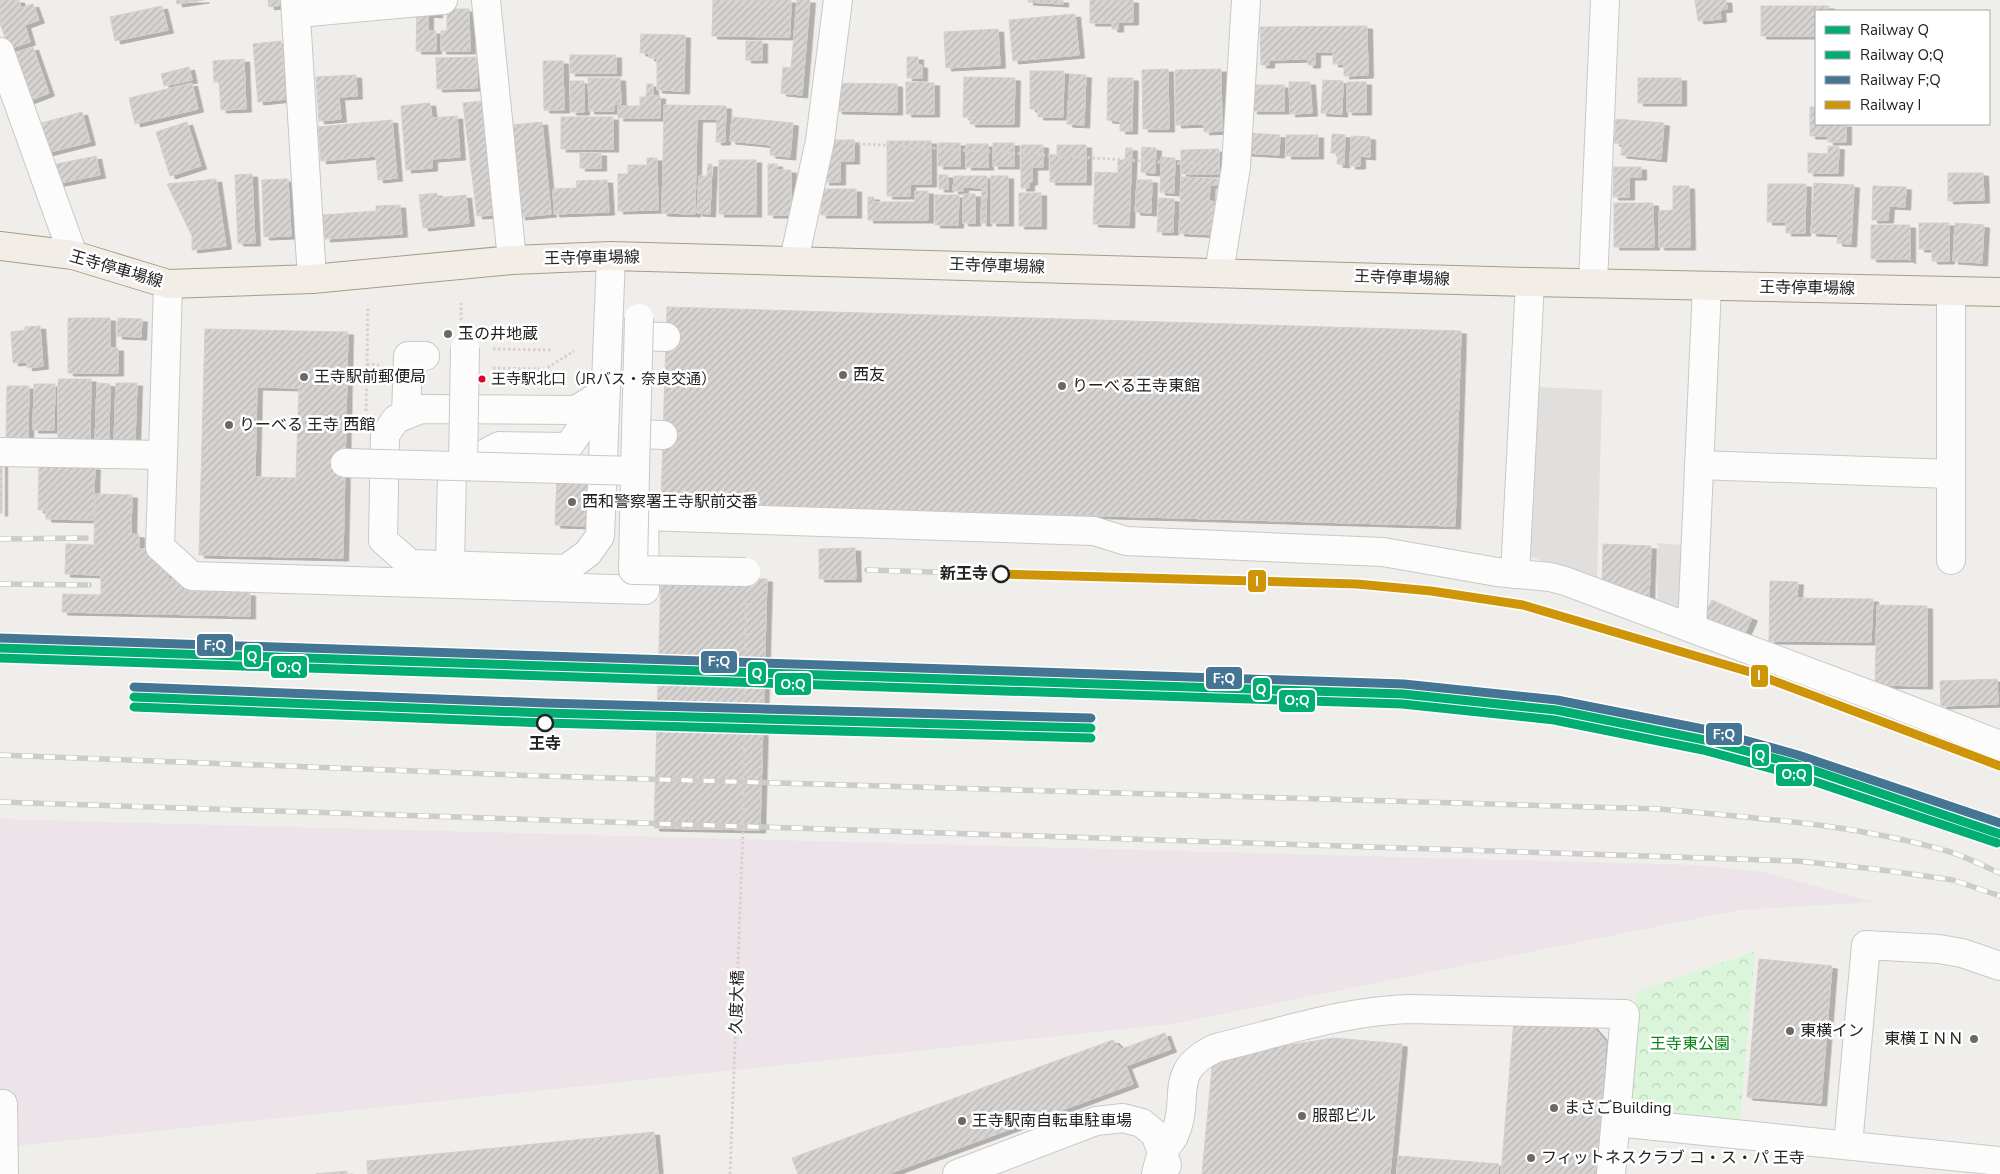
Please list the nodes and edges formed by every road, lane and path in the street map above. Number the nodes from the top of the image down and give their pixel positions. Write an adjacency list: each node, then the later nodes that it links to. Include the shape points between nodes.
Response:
1 (443, 0): 6 (street)
2 (486, 0): 13 (street)
3 (838, 0): 8 (street)
4 (1246, 0): 9 (street)
5 (1605, 0): 18 (street)
6 (296, 7): 16 (street)
7 (0, 52): 11 (street)
8 (820, 141): 9 (path); 14 (street)
9 (1236, 167): 15 (street)
10 (0, 246): 11 (main road, 王寺停車場線)
11 (73, 255): 19 (main road, 王寺停車場線)
12 (611, 256): 13 (main road, 王寺停車場線); 14 (main road, 王寺停車場線); 27 (street)
13 (512, 260): 16 (main road, 王寺停車場線)
14 (794, 260): 15 (main road, 王寺停車場線)
15 (1219, 273): 17 (main road, 王寺停車場線)
16 (312, 279): 19 (main road, 王寺停車場線)
17 (1530, 282): 18 (main road, 王寺停車場線); 41 (street)
18 (1593, 283): 20 (main road, 王寺停車場線)
19 (168, 284): 32 (street)
20 (1707, 286): 21 (main road, 王寺停車場線); 34 (street)
21 (1951, 291): 22 (main road, 王寺停車場線); 37 (street)
22 (2000, 292)
23 (666, 337): 29 (street, bridge, via 639,327)
24 (465, 348): 25 (path); 35 (street, bridge)
25 (552, 350)
26 (425, 356): 28 (street, via 408,356)
27 (606, 391): 28 (street, via 576,410 421,409); 39 (street, via 568,447 500,446 452,470); 39 (street, via 600,536 588,554 566,569)
28 (406, 415): 39 (street, via 396,419 385,435 383,540 410,564)
29 (636, 434): 30 (street); 36 (street, bridge)
30 (664, 435)
31 (0, 452): 32 (street)
32 (163, 455): 41 (street, via 160,547 192,576 645,590 644,516 1094,531 1126,541 1364,550)
33 (344, 463): 35 (street, bridge)
34 (1699, 465): 37 (street); 42 (street)
35 (463, 466): 36 (street, bridge)
36 (635, 472): 40 (street, bridge, via 633,570)
37 (1951, 474): 38 (street)
38 (1951, 560)
39 (450, 565)
40 (746, 572): 51 (path, 久度大橋, bridge, via 743,830)
41 (1515, 574): 42 (street, via 1565,581)
42 (1692, 628): 43 (street)
43 (2000, 745)
44 (2000, 966): 47 (street, via 1939,949 1866,945)
45 (3, 1104): 50 (street)
46 (1616, 1122): 47 (street); 49 (street, via 1625,1014 1383,1010 1216,1048 1202,1055 1188,1067 1182,1083 1179,1117); 53 (street)
47 (1848, 1145): 48 (street)
48 (2000, 1161)
49 (1162, 1167): 52 (street, via 1155,1134 1142,1123 1123,1118 1096,1121)
50 (4, 1174)
51 (730, 1174)
52 (957, 1174)
53 (1611, 1174)

